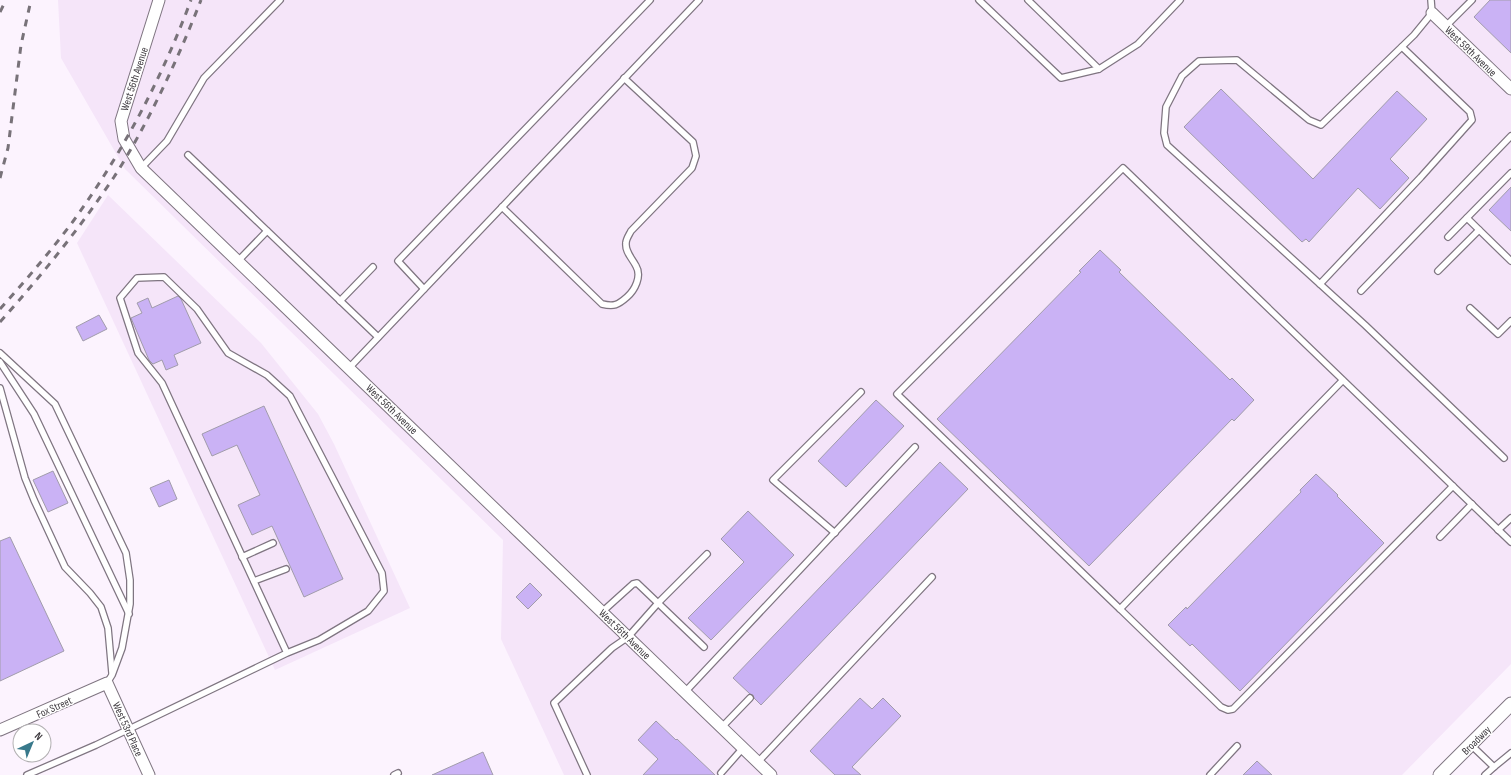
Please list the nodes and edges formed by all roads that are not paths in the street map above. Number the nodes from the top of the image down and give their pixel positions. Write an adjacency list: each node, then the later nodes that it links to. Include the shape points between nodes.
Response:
1 (159, 0): 18 (street, West 56th Avenue, via 121,121 124,139)
2 (280, 0): 18 (lane, via 204,78 167,141)
3 (650, 0): 30 (lane, via 398,261)
4 (699, 0): 14 (lane)
5 (979, 0): 13 (lane, via 1061,78)
6 (1028, 0): 13 (lane)
7 (1180, 0): 13 (lane, via 1138,44)
8 (1431, 0): 10 (lane)
9 (1472, 0): 11 (lane)
10 (1432, 13): 11 (street, West 59th Avenue); 12 (lane)
11 (1446, 26): 15 (street, West 59th Avenue)
12 (1402, 47): 29 (lane, via 1470,112 1472,120); 29 (lane, via 1321,125 1309,120 1237,60 1199,61 1182,76 1166,107 1164,133 1167,145)
13 (1099, 69)
14 (624, 78): 20 (lane); 20 (lane, via 693,142 696,156 692,168 631,231 626,242 628,254 637,267 638,280 632,292 612,306 602,304)
15 (1511, 89)
16 (1511, 136): 31 (lane)
17 (188, 155): 23 (lane)
18 (141, 168): 25 (street, West 56th Avenue)
19 (1511, 173): 21 (lane)
20 (502, 207): 30 (lane)
21 (1467, 218): 22 (lane); 24 (lane)
22 (1479, 230): 26 (lane); 28 (lane)
23 (267, 231): 25 (lane); 32 (lane)
24 (1448, 237)
25 (238, 261): 38 (street, West 56th Avenue)
26 (1511, 261)
27 (373, 267): 32 (lane)
28 (1438, 271)
29 (1320, 284): 43 (lane)
30 (424, 289): 35 (lane)
31 (1361, 291)
32 (340, 301): 35 (lane)
33 (1470, 308): 34 (lane, via 1498,334)
34 (1511, 321)
35 (378, 337): 38 (lane)
36 (0, 354): 60 (lane, via 55,404 126,553 130,580)
37 (0, 362): 60 (lane, via 34,414)
38 (349, 368): 59 (street, West 56th Avenue)
39 (1343, 380): 44 (lane); 58 (lane); 58 (lane, via 1123,168 897,394)
40 (0, 388): 64 (lane, via 25,478 34,500 65,567 101,607 108,628)
41 (861, 392): 48 (lane, via 773,480)
42 (915, 447): 48 (lane)
43 (1504, 458)
44 (1453, 486): 45 (lane); 58 (lane, via 1234,709 1221,707)
45 (1472, 504): 47 (lane); 49 (lane)
46 (1511, 518): 47 (lane)
47 (1498, 530): 50 (lane)
48 (835, 532): 65 (lane)
49 (1440, 537)
50 (1511, 542)
51 (273, 543): 53 (lane)
52 (707, 554): 57 (lane)
53 (242, 557): 56 (lane); 63 (lane, via 162,383 138,353 120,298 137,278 164,277 197,309 228,353 267,375 290,396 382,573 384,591 368,610 319,640)
54 (286, 569): 56 (lane)
55 (932, 577): 75 (lane)
56 (254, 581): 63 (lane)
57 (659, 602): 59 (lane, via 637,583); 61 (lane); 62 (lane)
58 (1120, 609)
59 (602, 612): 61 (street, West 56th Avenue)
60 (129, 614): 64 (lane, via 122,648)
61 (628, 637): 65 (street, West 56th Avenue); 80 (lane, via 612,648 554,703)
62 (704, 646)
63 (287, 653): 69 (lane)
64 (110, 679): 69 (street, West 53rd Place); 70 (street, Fox Street)
65 (685, 692): 68 (street, West 56th Avenue)
66 (750, 698): 68 (lane)
67 (1511, 704): 71 (street, Broadway)
68 (722, 727): 73 (street, West 56th Avenue)
69 (128, 729): 78 (lane); 79 (street, West 53rd Place)
70 (0, 730)
71 (1471, 744): 76 (lane); 83 (street, Broadway)
72 (1237, 746): 82 (lane)
73 (743, 748): 75 (street, West 56th Avenue); 77 (lane)
74 (1511, 753): 76 (lane)
75 (758, 762): 81 (street, West 56th Avenue)
76 (1494, 767): 84 (lane)
77 (721, 773)
78 (27, 775)
79 (149, 775)
80 (587, 775)
81 (771, 775)
82 (1210, 775)
83 (1440, 775)
84 (1485, 775)

